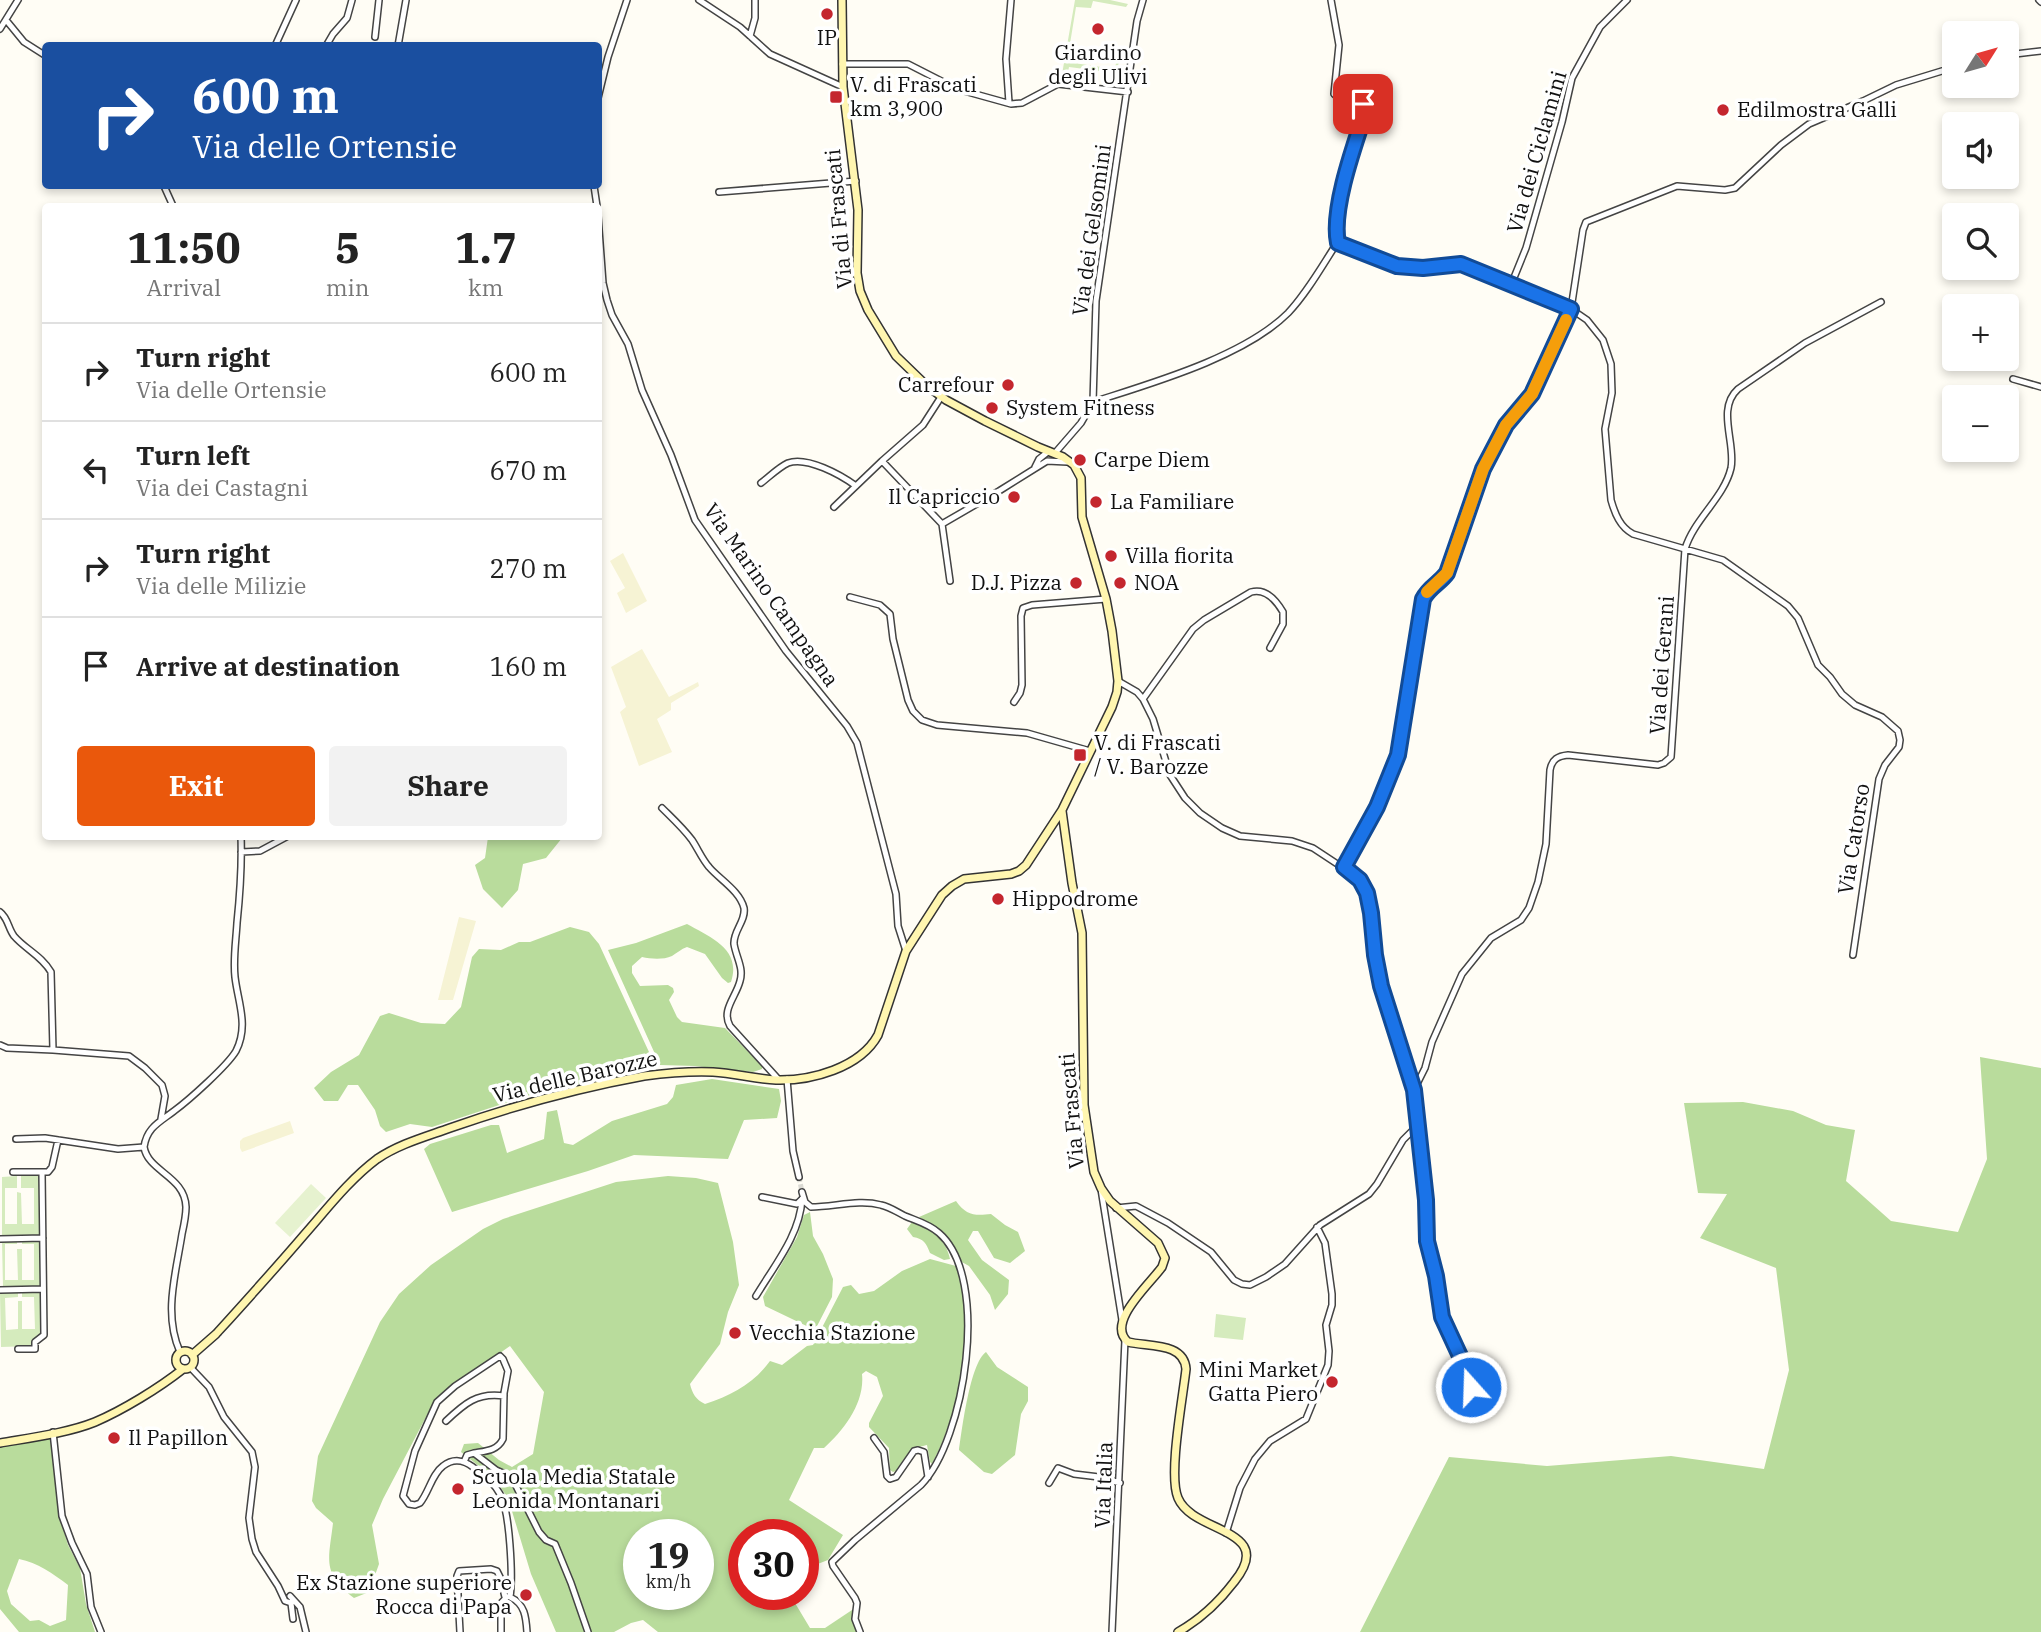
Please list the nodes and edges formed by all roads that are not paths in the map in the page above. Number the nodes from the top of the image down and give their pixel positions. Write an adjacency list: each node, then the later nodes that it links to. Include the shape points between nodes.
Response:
1 (18, 0): 14 (street)
2 (296, 0): 18 (street)
3 (352, 0): 19 (street, via 347,18)
4 (379, 0): 17 (street)
5 (406, 0): 20 (street)
6 (626, 0): 26 (street)
7 (699, 0): 16 (street)
8 (755, 0): 16 (street)
9 (842, 0): 24 (main road, Via di Frascati)
10 (1011, 0): 29 (street, via 1006,59)
11 (1143, 0): 28 (street, Via dei Gelsomini)
12 (1331, 0): 32 (street, via 1339,45 1334,94 1365,109 1345,181 1336,226)
13 (1627, 0): 34 (street, Via dei Ciclamini, via 1598,30 1571,81 1525,251)
14 (6, 20): 15 (street); 22 (street, via 24,42)
15 (0, 29)
16 (750, 36): 27 (street, via 775,57)
17 (375, 37)
18 (277, 42)
19 (328, 42)
20 (399, 42)
21 (2041, 51): 23 (street)
22 (42, 53)
23 (2020, 53)
24 (842, 64): 27 (main road, Via di Frascati); 29 (street, via 911,64 957,89)
25 (1942, 71): 36 (street, via 1896,85 1809,124 1735,188 1676,186 1588,220)
26 (602, 82)
27 (843, 87): 30 (main road, Via di Frascati)
28 (1128, 93): 29 (street, via 1058,84 1018,104); 40 (street, Via dei Gelsomini, via 1096,301)
29 (1009, 103)
30 (856, 181): 31 (street); 39 (main road, Via di Frascati, via 857,273 863,300 896,356)
31 (719, 192)
32 (1338, 243): 34 (street, via 1397,266 1461,264); 40 (street, via 1296,304 1267,330 1206,362)
33 (602, 270): 66 (street, Via Marino Campagna, via 614,319 627,341 695,520 857,743)
34 (1511, 285): 36 (street)
35 (1881, 302): 50 (street, Via dei Gerani, via 1797,348 1732,395 1728,408 1730,473)
36 (1571, 309): 50 (street, via 1594,327 1610,355 1613,386 1605,430 1610,493 1617,516 1632,534); 64 (street, via 1532,394 1506,425 1483,469 1447,573 1423,599 1398,755 1377,807)
37 (2013, 379): 38 (street)
38 (2041, 387)
39 (941, 397): 41 (main road, Via di Frascati); 44 (street, via 923,425)
40 (1093, 402): 42 (street)
41 (1038, 447): 42 (main road, Via di Frascati); 43 (street)
42 (1055, 455): 43 (street); 45 (street); 53 (main road, Via di Frascati, via 1070,461 1081,478 1082,517)
43 (1039, 459): 45 (street)
44 (882, 461): 47 (street); 49 (street)
45 (1034, 469): 49 (street)
46 (761, 483): 47 (street, via 797,462 830,470)
47 (856, 485): 48 (street)
48 (834, 507)
49 (942, 524): 51 (street)
50 (1685, 549): 67 (street, Via Catorso, via 1725,562 1783,601 1796,615 1818,665 1842,694 1854,705 1882,717 1899,734 1899,747 1879,779); 71 (street, Via dei Gerani, via 1671,757 1658,765 1568,755 1554,760 1546,844 1530,908 1521,920 1491,938 1462,974)
51 (950, 581)
52 (850, 597): 58 (street, via 880,605 890,614 908,700 922,720 1027,733)
53 (1106, 599): 55 (main road, Via di Frascati); 57 (street, via 1023,608 1022,685)
54 (1270, 648): 56 (street, via 1284,614 1268,594 1253,591 1193,629)
55 (1118, 681): 56 (street); 58 (main road, Via di Frascati, via 1112,707)
56 (1143, 698): 64 (street, via 1170,775 1200,813 1240,836 1292,841)
57 (1014, 702)
58 (1090, 751): 60 (main road, Via di Frascati)
59 (662, 808): 70 (street, via 742,904 744,915 734,940 741,975 727,1018)
60 (1062, 810): 66 (main road, Via delle Barozze, via 1022,869 964,879 946,892); 80 (main road, Via Frascati, via 1082,933 1084,1105 1092,1162)
61 (241, 840): 63 (street)
62 (281, 840): 63 (street, via 260,851)
63 (241, 852): 72 (street, via 234,962 241,1037 229,1059)
64 (1344, 867): 71 (street, via 1367,893 1381,986)
65 (0, 912): 69 (street, via 14,936 51,972)
66 (906, 951): 70 (main road, Via delle Barozze, via 872,1045 833,1070)
67 (1853, 955)
68 (0, 1045): 69 (street)
69 (53, 1050): 72 (street, via 134,1059 163,1086)
70 (783, 1079): 79 (street); 94 (main road, Via delle Barozze, via 702,1072 644,1076 543,1098 402,1146 378,1158 343,1190)
71 (1414, 1090): 73 (street)
72 (162, 1119): 76 (street, via 150,1130)
73 (1418, 1125): 84 (street, via 1401,1142 1372,1191); 95 (street, via 1428,1244 1442,1317 1471,1387 1477,1392)
74 (16, 1139): 75 (street)
75 (58, 1140): 76 (street, via 112,1149); 78 (street, via 52,1167)
76 (144, 1147): 93 (street, via 149,1159 177,1185 186,1205 172,1299)
77 (13, 1172): 78 (street)
78 (42, 1174): 85 (street)
79 (799, 1177)
80 (1101, 1188): 83 (main road, Via Frascati); 90 (street)
81 (802, 1195): 82 (street, via 797,1204); 89 (street, via 792,1236); 103 (street, via 814,1208 869,1203 892,1209 936,1230 956,1259 965,1292 965,1370 947,1441)
82 (762, 1198)
83 (1116, 1208): 84 (street, via 1136,1206 1174,1226 1211,1252 1234,1280 1246,1285 1282,1267); 90 (main road, Via Frascati, via 1160,1245 1166,1258)
84 (1317, 1227): 106 (street, via 1325,1243 1332,1288 1326,1325 1329,1362 1307,1418 1260,1452 1240,1488)
85 (43, 1238): 86 (street); 87 (street)
86 (0, 1239)
87 (43, 1289): 88 (street); 92 (street, via 44,1335 37,1339 35,1349)
88 (0, 1290)
89 (756, 1296)
90 (1122, 1320): 91 (main road)
91 (1125, 1340): 105 (street, Via Italia); 106 (main road, via 1170,1349 1185,1363 1175,1491 1189,1513)
92 (18, 1349)
93 (180, 1352): 94 (main road, via 187,1351); 94 (main road, via 176,1358)
94 (187, 1363): 98 (main road, Via delle Barozze, via 165,1382 99,1420); 108 (street, via 209,1387 224,1417 252,1452 255,1467 249,1518 253,1543 285,1601)
95 (1482, 1389)
96 (503, 1396): 97 (street, via 488,1394 464,1405); 101 (street, via 501,1443); 102 (street, via 508,1369 498,1356 442,1397 415,1451 405,1501 420,1503 443,1466)
97 (446, 1421)
98 (54, 1432): 100 (main road, Via delle Barozze); 110 (street, via 62,1516 87,1574 91,1610)
99 (874, 1438): 103 (street, via 884,1452 888,1478 897,1477 918,1450 924,1452)
100 (0, 1443)
101 (474, 1453): 102 (street); 115 (street, via 513,1479 539,1532 555,1544)
102 (464, 1462): 107 (street, via 492,1483 503,1501 512,1574)
103 (928, 1476): 116 (street, via 832,1562 855,1598)
104 (1048, 1483): 105 (street, via 1058,1468)
105 (1120, 1483): 117 (street, Via Italia)
106 (1226, 1532): 118 (main road, via 1245,1548 1244,1569 1213,1607)
107 (507, 1597): 112 (street, via 497,1571 459,1571); 113 (street, via 500,1602); 114 (street, via 525,1612)
108 (290, 1600): 109 (street); 111 (street, via 300,1606)
109 (293, 1619)
110 (101, 1632)
111 (306, 1632)
112 (460, 1632)
113 (501, 1632)
114 (527, 1632)
115 (588, 1632)
116 (860, 1632)
117 (1112, 1632)
118 (1178, 1632)

